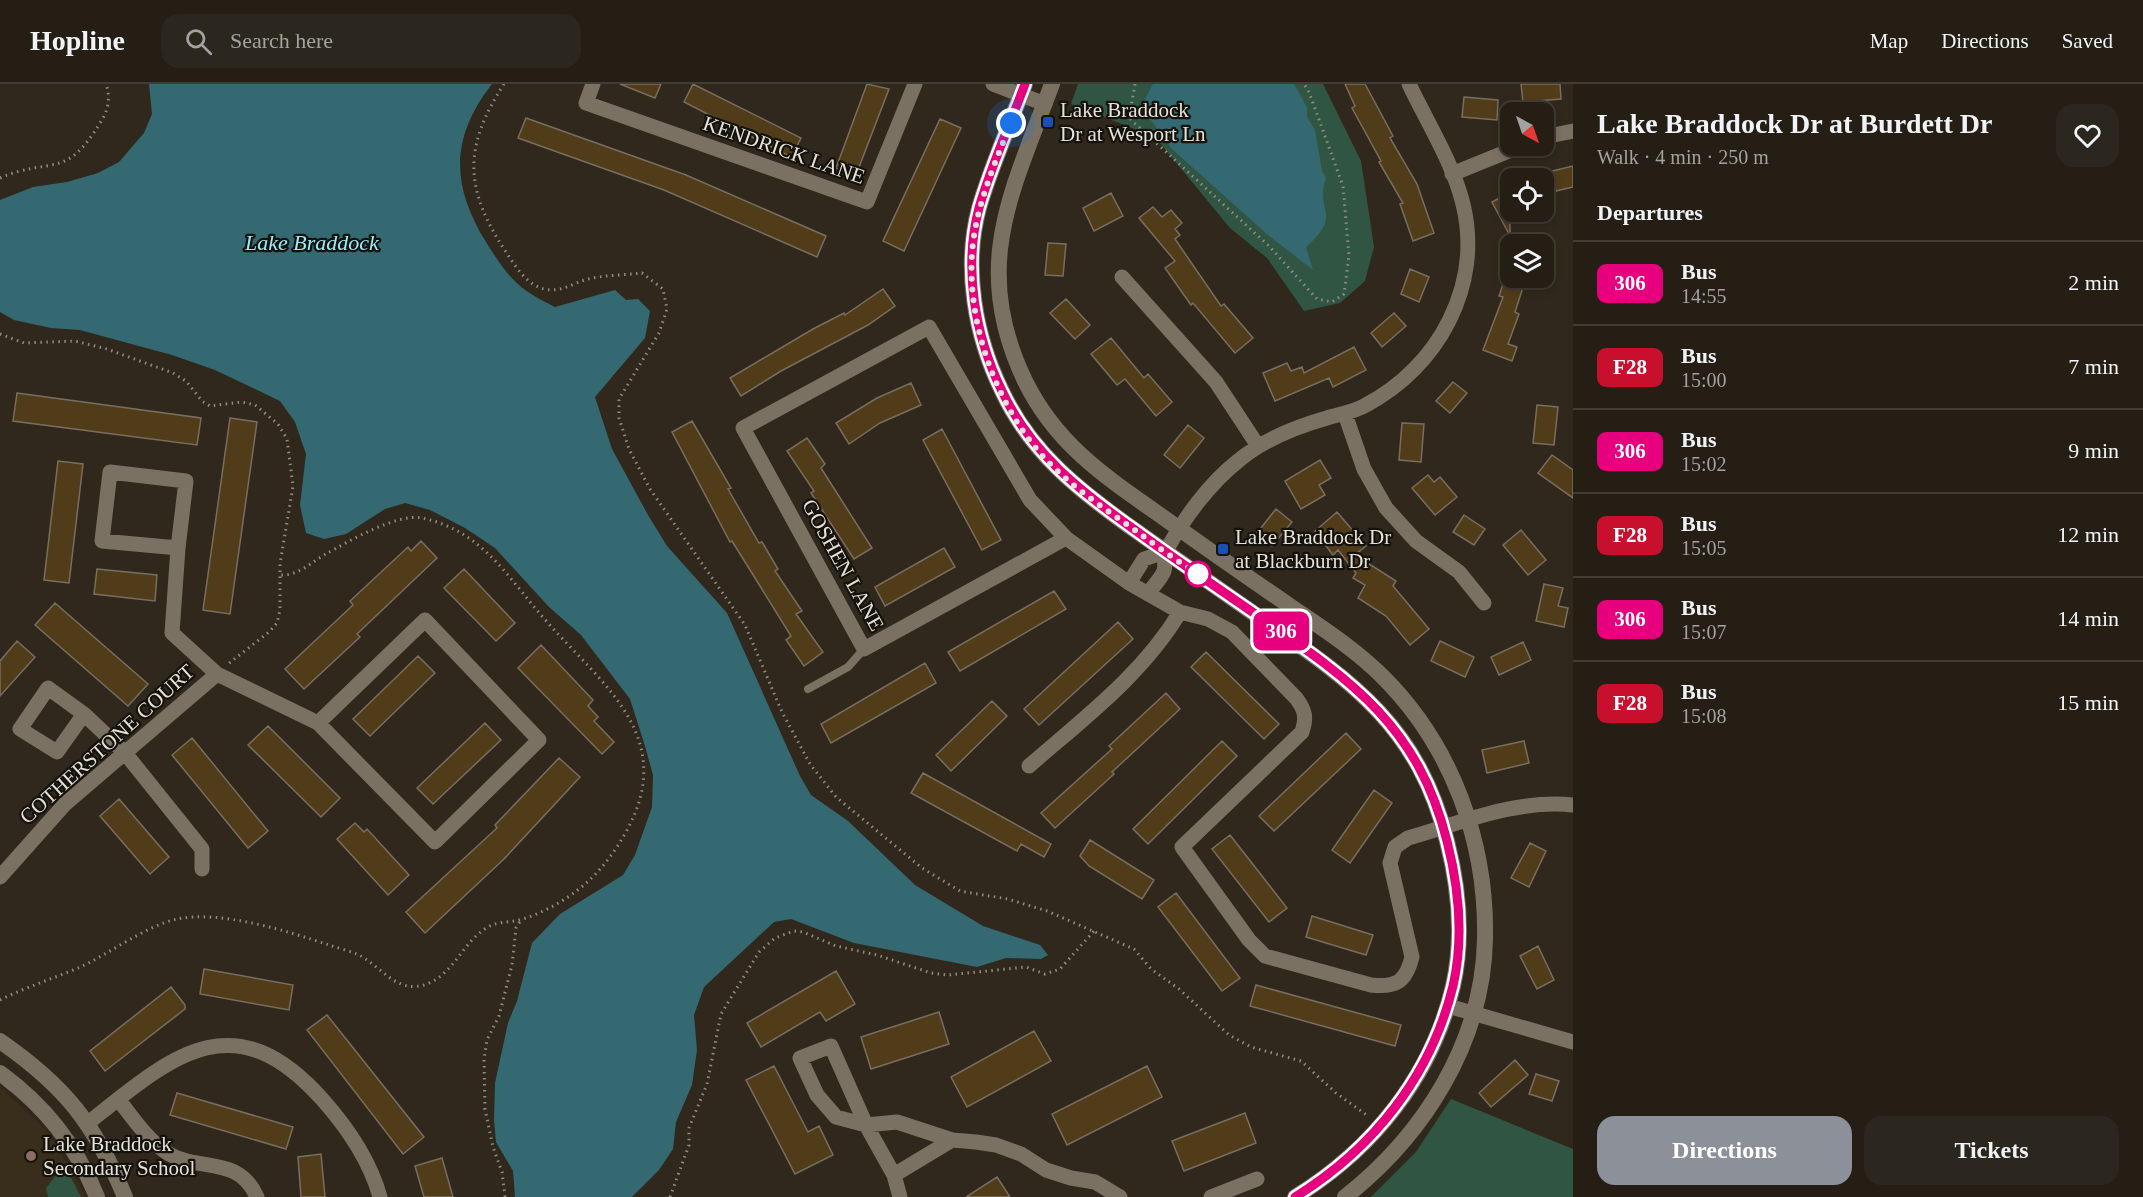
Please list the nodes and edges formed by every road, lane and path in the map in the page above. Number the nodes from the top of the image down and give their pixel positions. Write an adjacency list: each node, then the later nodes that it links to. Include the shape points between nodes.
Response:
1 (106, 84): 16 (path, via 109,92 104,117 81,151 55,166)
2 (504, 84): 43 (path, via 486,112 474,153 474,181 480,206 495,236 534,286 564,289 589,279 642,273 663,289 667,309 662,325 619,399 619,418 629,449 650,489 745,625 782,712 810,764 836,797 922,868 960,891 1018,902)
3 (593, 84): 4 (street, KENDRICK LANE, via 586,103 867,202)
4 (915, 84)
5 (993, 84): 10 (street)
6 (1052, 84): 11 (street)
7 (1135, 84): 8 (path, via 1129,118 1269,246 1317,299 1332,302 1344,294 1349,256 1343,186)
8 (1304, 84)
9 (1408, 84): 15 (street)
10 (1023, 89): 11 (street); 24 (street, via 986,189 973,238 979,330 1015,417 1031,442 1074,486)
11 (1045, 104): 21 (street, via 1013,187 999,241 999,293 1004,323 1014,354 1052,426 1091,466)
12 (1573, 131): 13 (street)
13 (1554, 135)
14 (1500, 155): 15 (street)
15 (1452, 174): 19 (street, via 1464,204 1467,242 1464,281 1451,318 1432,351 1407,378 1364,407)
16 (0, 178)
17 (1122, 277): 20 (street, via 1216,382)
18 (0, 334): 25 (path, via 24,343 75,341 106,349 173,373 210,406 242,402 278,423 292,459 293,486)
19 (1345, 414): 20 (street, via 1298,427); 28 (street, via 1364,469 1386,508 1416,541 1459,572)
20 (1258, 446): 21 (street, via 1229,468)
21 (1180, 530): 24 (street); 38 (street, via 1332,635 1382,676 1436,743)
22 (1066, 538): 26 (street); 30 (street, GOSHEN LANE); 30 (street, GOSHEN LANE, via 1030,500 929,327 743,428)
23 (178, 548): 23 (street, via 102,541 110,472 186,481); 31 (street, via 172,633)
24 (1165, 552): 26 (street, via 1144,559); 27 (street, via 1164,571); 39 (street, via 1316,656 1364,695 1413,756)
25 (280, 575): 31 (path, via 277,622); 42 (path, via 295,574 325,554 411,517 472,538 585,660 630,717 643,756 643,791 627,830 603,869 554,906)
26 (1128, 583): 27 (street)
27 (1148, 594): 29 (street)
28 (1484, 603)
29 (1180, 612): 36 (street, via 1148,657); 39 (street, via 1208,619 1232,632 1304,708 1306,721 1302,732 1182,847 1249,940 1265,956 1371,985 1387,987 1398,983 1413,957 1390,863 1395,847 1408,838)
30 (864, 649): 32 (lane, via 848,668)
31 (217, 674): 34 (street, COTHERSTONE COURT); 35 (street, COTHERSTONE COURT)
32 (808, 689)
33 (84, 714): 35 (street)
34 (318, 723): 34 (street, COTHERSTONE COURT, via 435,842 539,740 425,620)
35 (124, 753): 40 (street, via 202,849); 41 (street, COTHERSTONE COURT, via 43,826)
36 (1029, 766)
37 (1573, 805): 38 (street, via 1512,807)
38 (1469, 820): 39 (street); 46 (street, via 1483,885 1485,920 1485,955)
39 (1444, 828): 45 (street, via 1457,888 1459,921 1459,952)
40 (202, 869)
41 (0, 877)
42 (520, 920): 44 (path, via 490,925 438,978 409,986 390,979 360,956 272,927 209,918 176,919 77,968); 61 (path, via 499,1016 487,1040 484,1075 488,1129 502,1172)
43 (1094, 931): 53 (path, via 1134,949 1151,969 1229,1035 1251,1047 1301,1061); 62 (path, via 1060,969 1045,974 1026,967 948,975 931,973 836,946 803,932 775,938 759,952 721,1014 707,1084 689,1128 689,1145)
44 (0, 1000)
45 (1448, 1006): 46 (street); 53 (street, via 1421,1069)
46 (1473, 1012): 48 (street); 67 (street, via 1445,1082 1426,1114 1405,1141)
47 (0, 1041): 51 (street, via 58,1087)
48 (1573, 1042)
49 (0, 1073): 57 (street, via 55,1123 85,1168)
50 (118, 1099): 51 (street); 59 (street, via 150,1139 170,1155 243,1176); 60 (street, via 182,1056 233,1045 254,1048 279,1060 303,1079 332,1111 369,1165)
51 (88, 1123): 58 (street, via 108,1156)
52 (866, 1125): 52 (street, via 831,1046 800,1058 825,1108 846,1122); 54 (street, via 897,1122); 55 (street)
53 (1381, 1126): 66 (street, via 1348,1160)
54 (952, 1140): 55 (street); 64 (street, via 996,1145 1022,1154 1046,1170 1095,1182)
55 (894, 1175): 63 (street)
56 (1257, 1179): 65 (street)
57 (97, 1197)
58 (125, 1197)
59 (257, 1197)
60 (380, 1197)
61 (505, 1197)
62 (670, 1197)
63 (900, 1197)
64 (1120, 1197)
65 (1211, 1197)
66 (1295, 1197)
67 (1345, 1197)

